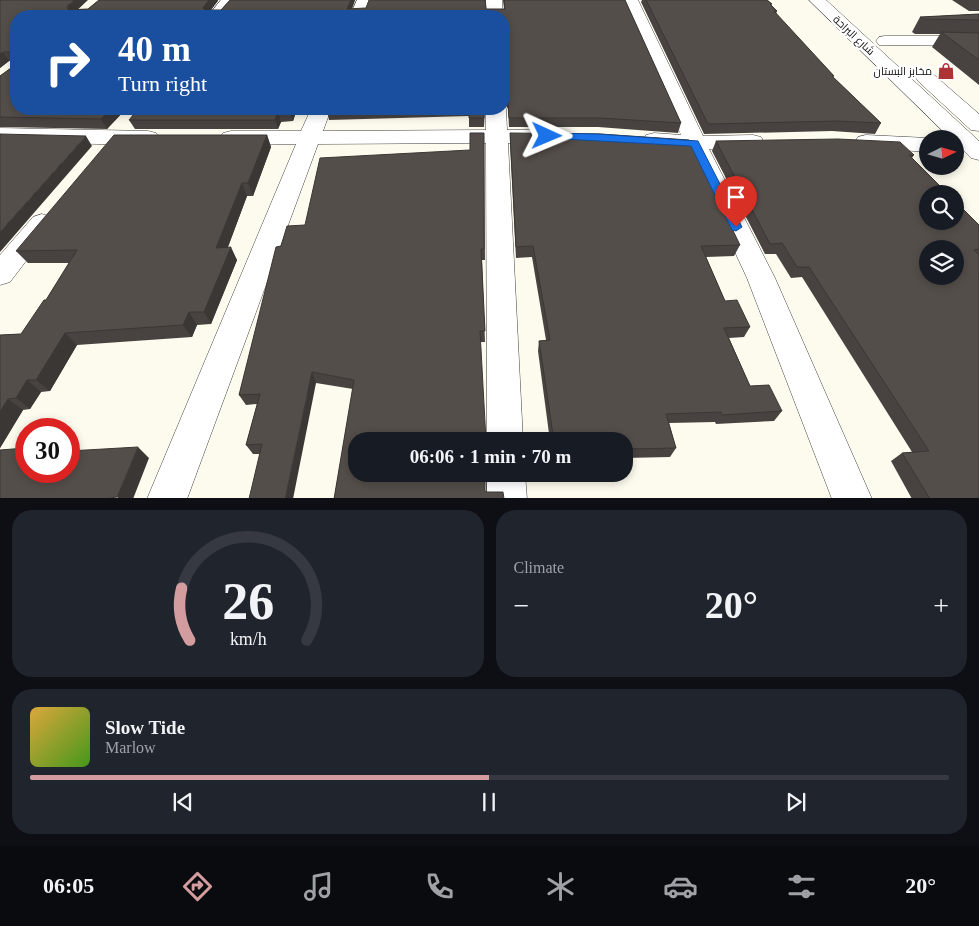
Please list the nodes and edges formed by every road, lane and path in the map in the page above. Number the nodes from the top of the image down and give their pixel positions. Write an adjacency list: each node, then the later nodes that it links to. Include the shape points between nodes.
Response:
1 (229, 0): 5 (street)
2 (630, 0): 21 (street)
3 (817, 0): 23 (street, شارع البراحة)
4 (838, 0): 6 (street, شارع البراحة)
5 (221, 10)
6 (885, 41): 7 (street); 11 (street, شارع البراحة)
7 (979, 41)
8 (319, 115): 17 (street)
9 (132, 116): 14 (street)
10 (496, 122): 13 (street); 17 (street); 27 (street)
11 (979, 125)
12 (0, 135): 14 (street)
13 (570, 136)
14 (114, 138): 15 (street); 24 (street)
15 (172, 138)
16 (212, 138): 17 (street)
17 (309, 138): 29 (street)
18 (636, 139): 21 (street)
19 (842, 140): 22 (street)
20 (773, 141): 21 (street)
21 (695, 143): 31 (street, via 761,278)
22 (919, 144)
23 (969, 149)
24 (95, 160)
25 (57, 206): 26 (street)
26 (0, 274)
27 (505, 432)
28 (506, 482): 30 (street)
29 (167, 498)
30 (507, 498)
31 (852, 498)

